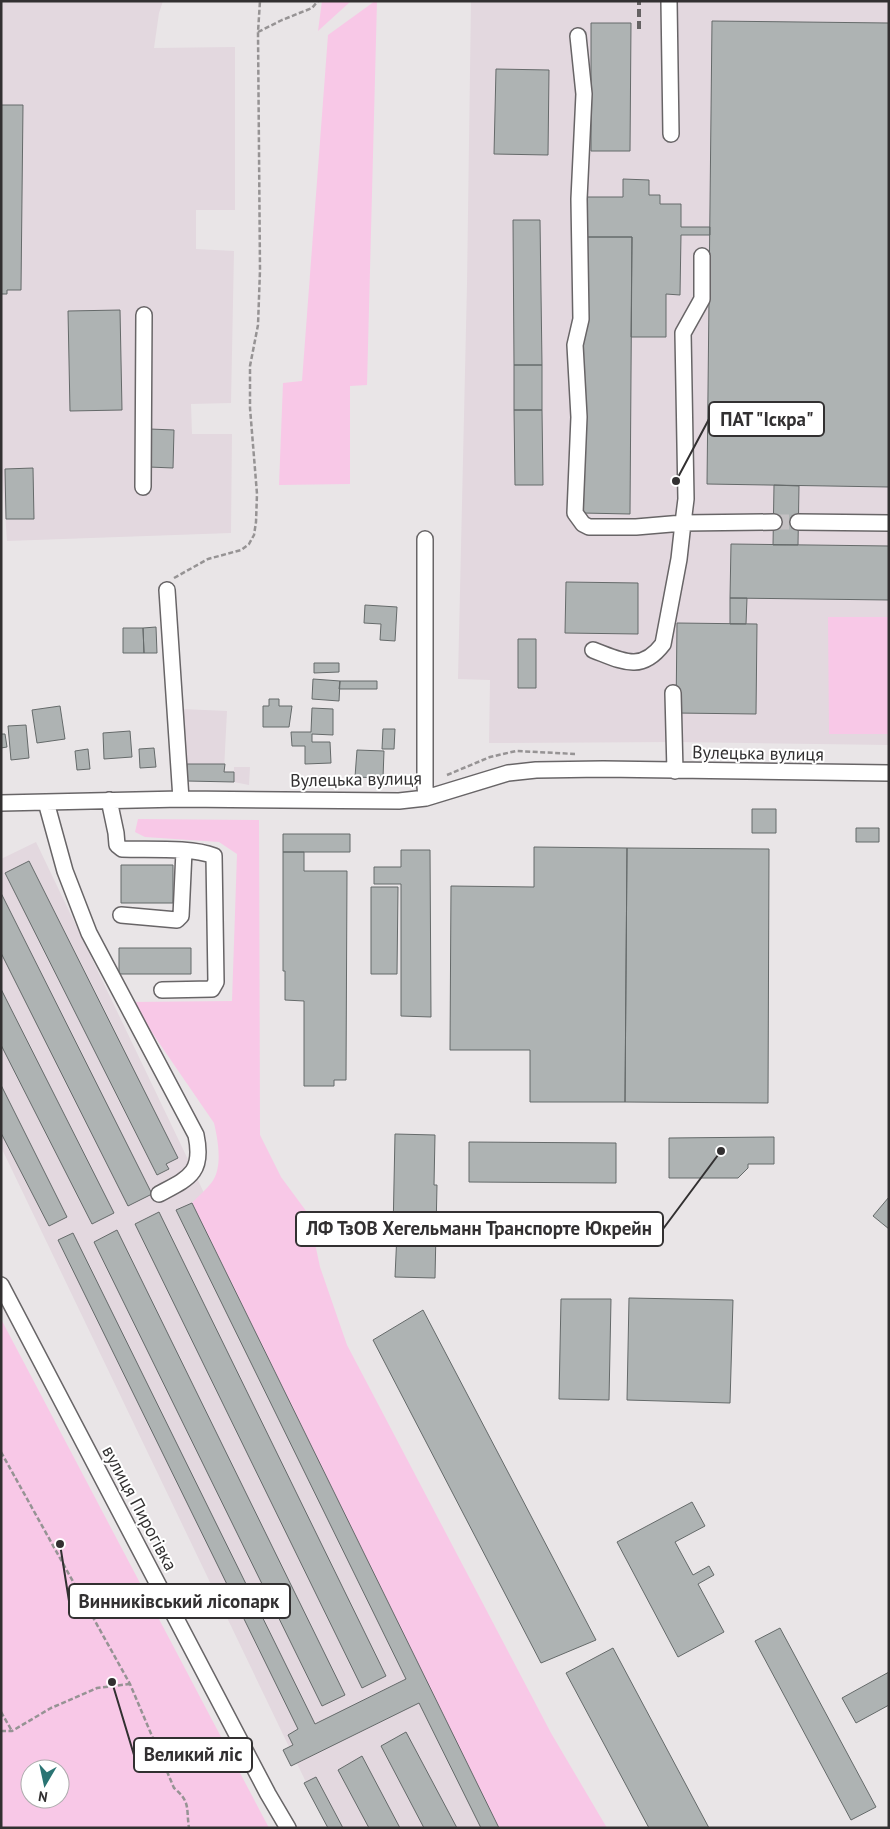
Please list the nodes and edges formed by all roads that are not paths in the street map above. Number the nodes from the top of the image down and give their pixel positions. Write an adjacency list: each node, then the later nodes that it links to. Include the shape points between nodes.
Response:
1 (669, 1): 3 (street)
2 (578, 36): 9 (street, via 584,94 579,199 581,319 575,345 580,417 575,513 589,527)
3 (670, 134)
4 (702, 256): 9 (street, via 702,299 683,333 686,499)
5 (144, 315): 6 (street)
6 (143, 487)
7 (774, 522): 9 (street)
8 (798, 522): 10 (street)
9 (683, 523): 13 (street, via 680,559 663,644 648,659 639,662)
10 (889, 523)
11 (425, 539): 17 (street)
12 (170, 584): 18 (street)
13 (593, 650)
14 (673, 693): 15 (street)
15 (675, 771): 16 (street, Вулецька вулиця); 17 (street, Вулецька вулиця, via 517,772)
16 (889, 773)
17 (426, 792): 18 (street, Вулецька вулиця, via 399,801)
18 (181, 799): 19 (street, Вулецька вулиця)
19 (109, 800): 20 (street, Вулецька вулиця); 22 (street, via 117,845 122,849)
20 (46, 802): 21 (street, Вулецька вулиця); 25 (street, via 65,871 89,933 196,1135 197,1166 191,1175)
21 (1, 803)
22 (184, 851): 23 (street, via 181,916 177,920); 24 (street, via 214,856 216,982 212,989)
23 (121, 915)
24 (162, 990)
25 (159, 1194)
26 (1, 1285): 27 (street, вулиця Пирогівка)
27 (288, 1828)

